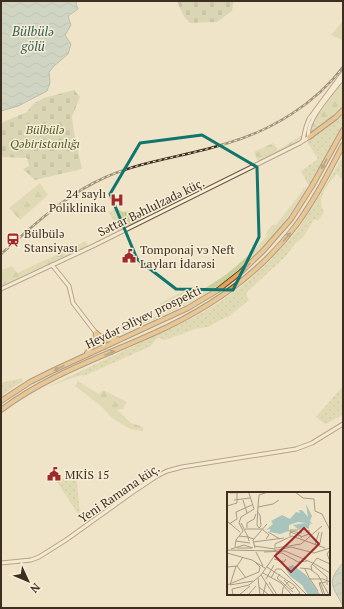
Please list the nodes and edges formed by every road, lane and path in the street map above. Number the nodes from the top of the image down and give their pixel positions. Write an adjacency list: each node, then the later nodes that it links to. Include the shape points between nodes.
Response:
1 (343, 73): 6 (main road, via 309,119)
2 (343, 78): 5 (main road, via 312,121)
3 (343, 110): 5 (highway)
4 (343, 130): 10 (highway, Heydər Əliyev prospekti, one-way to 10, via 304,200 285,227 263,251 241,272 203,300)
5 (309, 137): 6 (main road, Səttar Bəhlulzadə küç.)
6 (303, 140): 8 (main road, Səttar Bəhlulzadə küç.)
7 (343, 146): 14 (highway, Heydər Əliyev prospekti, one-way to 7, via 54,378 192,315 234,287 269,256 298,223)
8 (52, 265): 9 (main road, Səttar Bəhlulzadə küç.); 11 (main road, via 69,286 73,303)
9 (1, 289)
10 (136, 332): 11 (highway, via 120,339 109,340); 12 (highway, Heydər Əliyev prospekti)
11 (96, 333): 12 (highway, via 94,346)
12 (76, 360): 13 (highway, Heydər Əliyev prospekti, one-way to 13, via 30,382)
13 (1, 401)
14 (1, 410)
15 (343, 424): 16 (main road, Yeni Ramana küç., via 312,443 296,449 182,467 162,473 39,557)
16 (1, 563)

